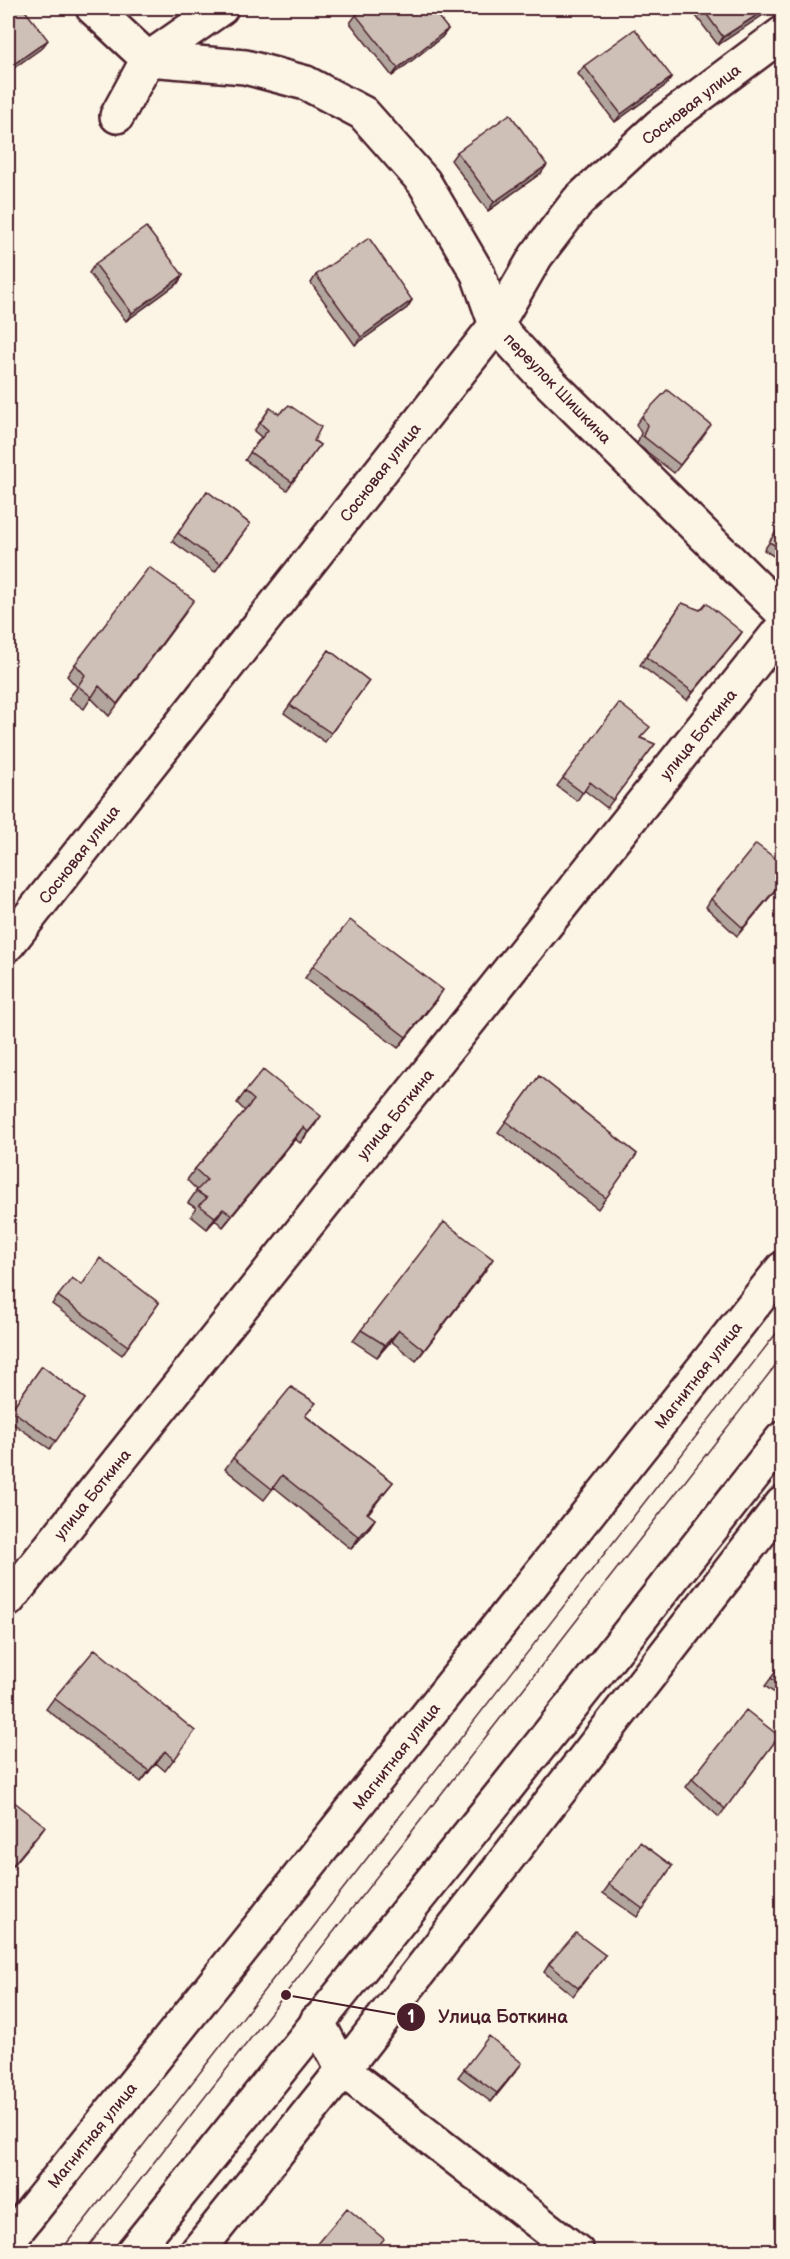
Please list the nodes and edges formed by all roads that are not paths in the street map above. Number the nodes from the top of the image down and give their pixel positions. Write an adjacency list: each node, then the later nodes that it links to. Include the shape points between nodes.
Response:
1 (93, 8): 4 (street)
2 (221, 8): 4 (street)
3 (783, 34): 6 (street, Сосновая улица, via 659,126 578,201 536,256)
4 (148, 59): 5 (street); 6 (street, переулок Шишкина, via 255,69 306,83 363,113 424,182 478,274)
5 (117, 116)
6 (496, 324): 7 (street, переулок Шишкина, via 540,373); 9 (street, Сосновая улица)
7 (783, 612)
8 (783, 628): 13 (street, улица Боткина)
9 (8, 944)
10 (783, 1269): 16 (street, Магнитная улица)
11 (783, 1439): 14 (street)
12 (783, 1504): 15 (street)
13 (8, 1600)
14 (317, 2021): 15 (street); 17 (street)
15 (343, 2070): 18 (street); 19 (street)
16 (8, 2241)
17 (133, 2252)
18 (197, 2252)
19 (577, 2252)

